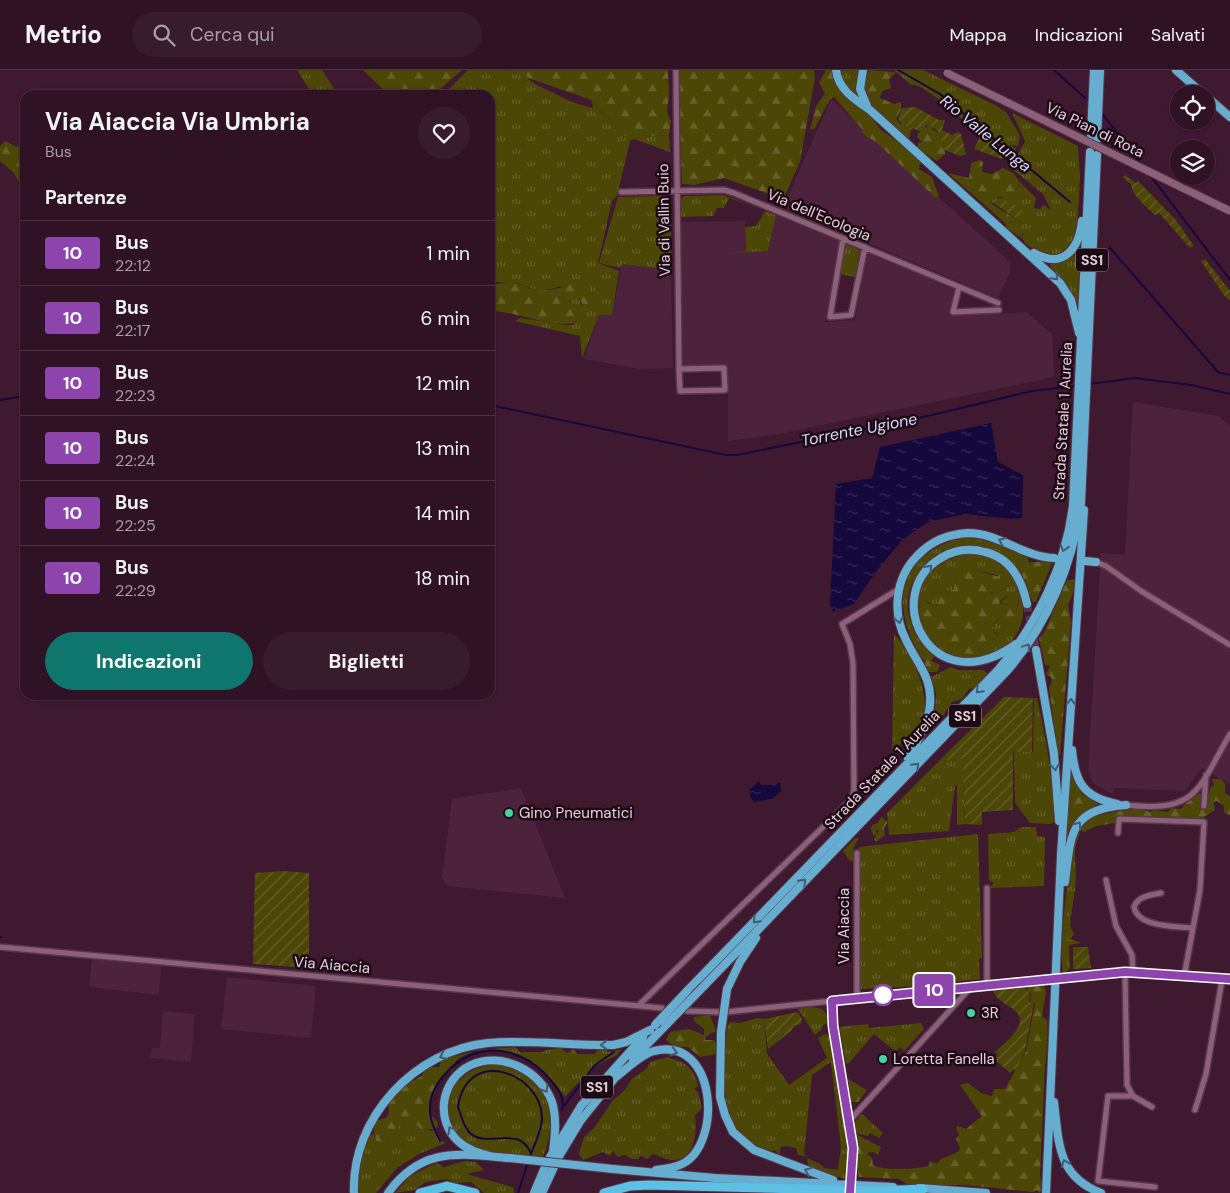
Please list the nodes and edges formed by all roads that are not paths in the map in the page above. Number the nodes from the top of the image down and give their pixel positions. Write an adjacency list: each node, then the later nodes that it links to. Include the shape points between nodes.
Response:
1 (676, 70): 13 (street, Via di Vallin Buio)
2 (836, 70): 10 (highway, via 845,90)
3 (863, 70): 10 (highway, via 860,89)
4 (1094, 70): 5 (highway, via 1094,137)
5 (1102, 70)
6 (1176, 70): 8 (highway)
7 (947, 73): 15 (main road, Via Pian di Rota, bridge)
8 (1193, 85)
9 (1215, 104): 11 (highway)
10 (870, 110): 17 (highway)
11 (1230, 117)
12 (1089, 172): 17 (highway, via 1080,236 1073,250 1062,257 1049,259); 22 (highway, Strada Statale 1 Aurelia / SS1); 23 (highway, Strada Statale 1 Aurelia / SS1, via 1093,153)
13 (676, 191): 14 (street, Via dell'Ecologia); 16 (street, Via dell'Ecologia, via 724,190); 24 (street, Via di Vallin Buio)
14 (621, 192)
15 (1230, 211)
16 (843, 239): 18 (street, Via dell'Ecologia); 18 (street, via 830,317 851,315)
17 (1020, 244): 22 (highway, one-way to 22, via 1066,290 1076,316)
18 (865, 247): 19 (street, Via dell'Ecologia)
19 (959, 286): 20 (street, Via dell'Ecologia); 21 (street, via 953,312)
20 (998, 303)
21 (999, 310)
22 (1081, 349): 23 (highway, Strada Statale 1 Aurelia / SS1)
23 (1084, 365): 25 (highway, Strada Statale 1 Aurelia / SS1)
24 (679, 370): 24 (street, Via di Vallin Buio, via 680,391 725,390 724,368)
25 (1082, 414): 26 (highway, Strada Statale 1 Aurelia / SS1); 32 (highway, Strada Statale 1 Aurelia / SS1, one-way to 32, via 1067,537 1045,597)
26 (1082, 470): 35 (highway, one-way to 26, via 1084,521); 48 (highway, Strada Statale 1 Aurelia / SS1, one-way to 26, via 999,681 1027,647 1048,609 1071,554 1079,517)
27 (1054, 558): 30 (highway, one-way to 30, via 1040,557 980,534 953,535 933,543 918,554 906,570)
28 (1085, 561): 29 (highway)
29 (1096, 562): 33 (street)
30 (899, 589): 37 (highway, one-way to 37, via 900,625 927,680 930,700 927,722); 62 (street, via 842,624 850,644 854,670 852,799)
31 (1027, 604): 32 (highway, one-way to 31, via 985,661 953,661 939,653 923,636 915,617 915,595 920,578 937,560 955,552 976,550 996,556 1011,567 1020,580)
32 (1022, 640): 37 (highway, Strada Statale 1 Aurelia / SS1, one-way to 37, via 998,670)
33 (1230, 645)
34 (1036, 650): 43 (highway, one-way to 43, via 1054,754)
35 (1070, 722): 39 (highway, via 1074,770 1081,785 1097,798); 43 (highway)
36 (1230, 734): 38 (street)
37 (904, 767): 67 (highway, Strada Statale 1 Aurelia / SS1, one-way to 67, bridge)
38 (1206, 774): 39 (street, via 1196,790 1175,805); 40 (street)
39 (1126, 806): 47 (highway, one-way to 39, via 1076,826 1099,810)
40 (1204, 806)
41 (1118, 833): 49 (street, via 1119,819 1204,822 1200,890)
42 (856, 853): 60 (street, Via Aiaccia)
43 (1061, 855): 47 (highway)
44 (1106, 880): 51 (street, via 1116,926 1132,955)
45 (988, 888): 58 (street)
46 (1161, 893): 49 (street, via 1136,902 1134,907 1138,915 1144,921)
47 (1059, 906): 69 (highway)
48 (770, 918): 68 (highway, Strada Statale 1 Aurelia / SS1, bridge); 79 (highway, one-way to 48, bridge, via 831,1180 765,1155 737,1136 727,1120 720,1097 721,1032 727,989 740,962)
49 (1193, 928): 53 (street)
50 (0, 947): 62 (street, Via Aiaccia)
51 (1133, 971): 52 (street); 53 (street)
52 (1125, 972): 54 (street); 70 (street, via 1127,1085)
53 (1184, 977): 57 (street)
54 (1061, 978)
55 (1230, 979): 57 (street)
56 (1047, 980): 58 (street)
57 (1222, 980): 72 (street, via 1206,1074)
58 (988, 984): 59 (street)
59 (972, 986): 60 (street); 73 (street)
60 (857, 998): 61 (street)
61 (832, 1001): 66 (street); 73 (street, via 833,1026)
62 (640, 1004): 63 (street, Via Aiaccia)
63 (662, 1008)
64 (688, 1011): 65 (street)
65 (719, 1012)
66 (726, 1012)
67 (652, 1027): 75 (highway, Strada Statale 1 Aurelia / SS1, via 589,1096 566,1128); 82 (highway, one-way to 82, via 626,1042 613,1045 487,1043 436,1059 395,1090 376,1114 358,1158)
68 (616, 1077): 75 (highway, Strada Statale 1 Aurelia / SS1); 78 (highway, one-way to 78, via 647,1054 664,1050 677,1052 694,1062 705,1081 706,1129 696,1152 683,1164)
69 (1051, 1078): 90 (highway); 91 (highway, one-way to 69, via 1081,1184 1066,1168 1059,1143)
70 (1133, 1096): 71 (street); 80 (street, via 1108,1096 1098,1181)
71 (1152, 1107)
72 (1195, 1110)
73 (850, 1120): 79 (street)
74 (490, 1156): 75 (highway, one-way to 75, via 460,1143 447,1125 443,1112 446,1092 454,1078 466,1068 487,1061 521,1067 545,1089 555,1114); 78 (highway, bridge); 83 (highway, via 436,1156 412,1168)
75 (554, 1156)
76 (545, 1167): 86 (highway)
77 (554, 1167): 87 (highway)
78 (642, 1172): 79 (highway)
79 (853, 1182): 81 (highway)
80 (1155, 1187)
81 (923, 1189): 88 (highway, via 877,1191 649,1185); 89 (highway)
82 (354, 1193)
83 (388, 1193)
84 (420, 1193): 85 (highway, via 447,1186)
85 (475, 1193)
86 (534, 1193)
87 (542, 1193)
88 (604, 1193)
89 (986, 1193)
90 (1046, 1193)
91 (1101, 1193)

